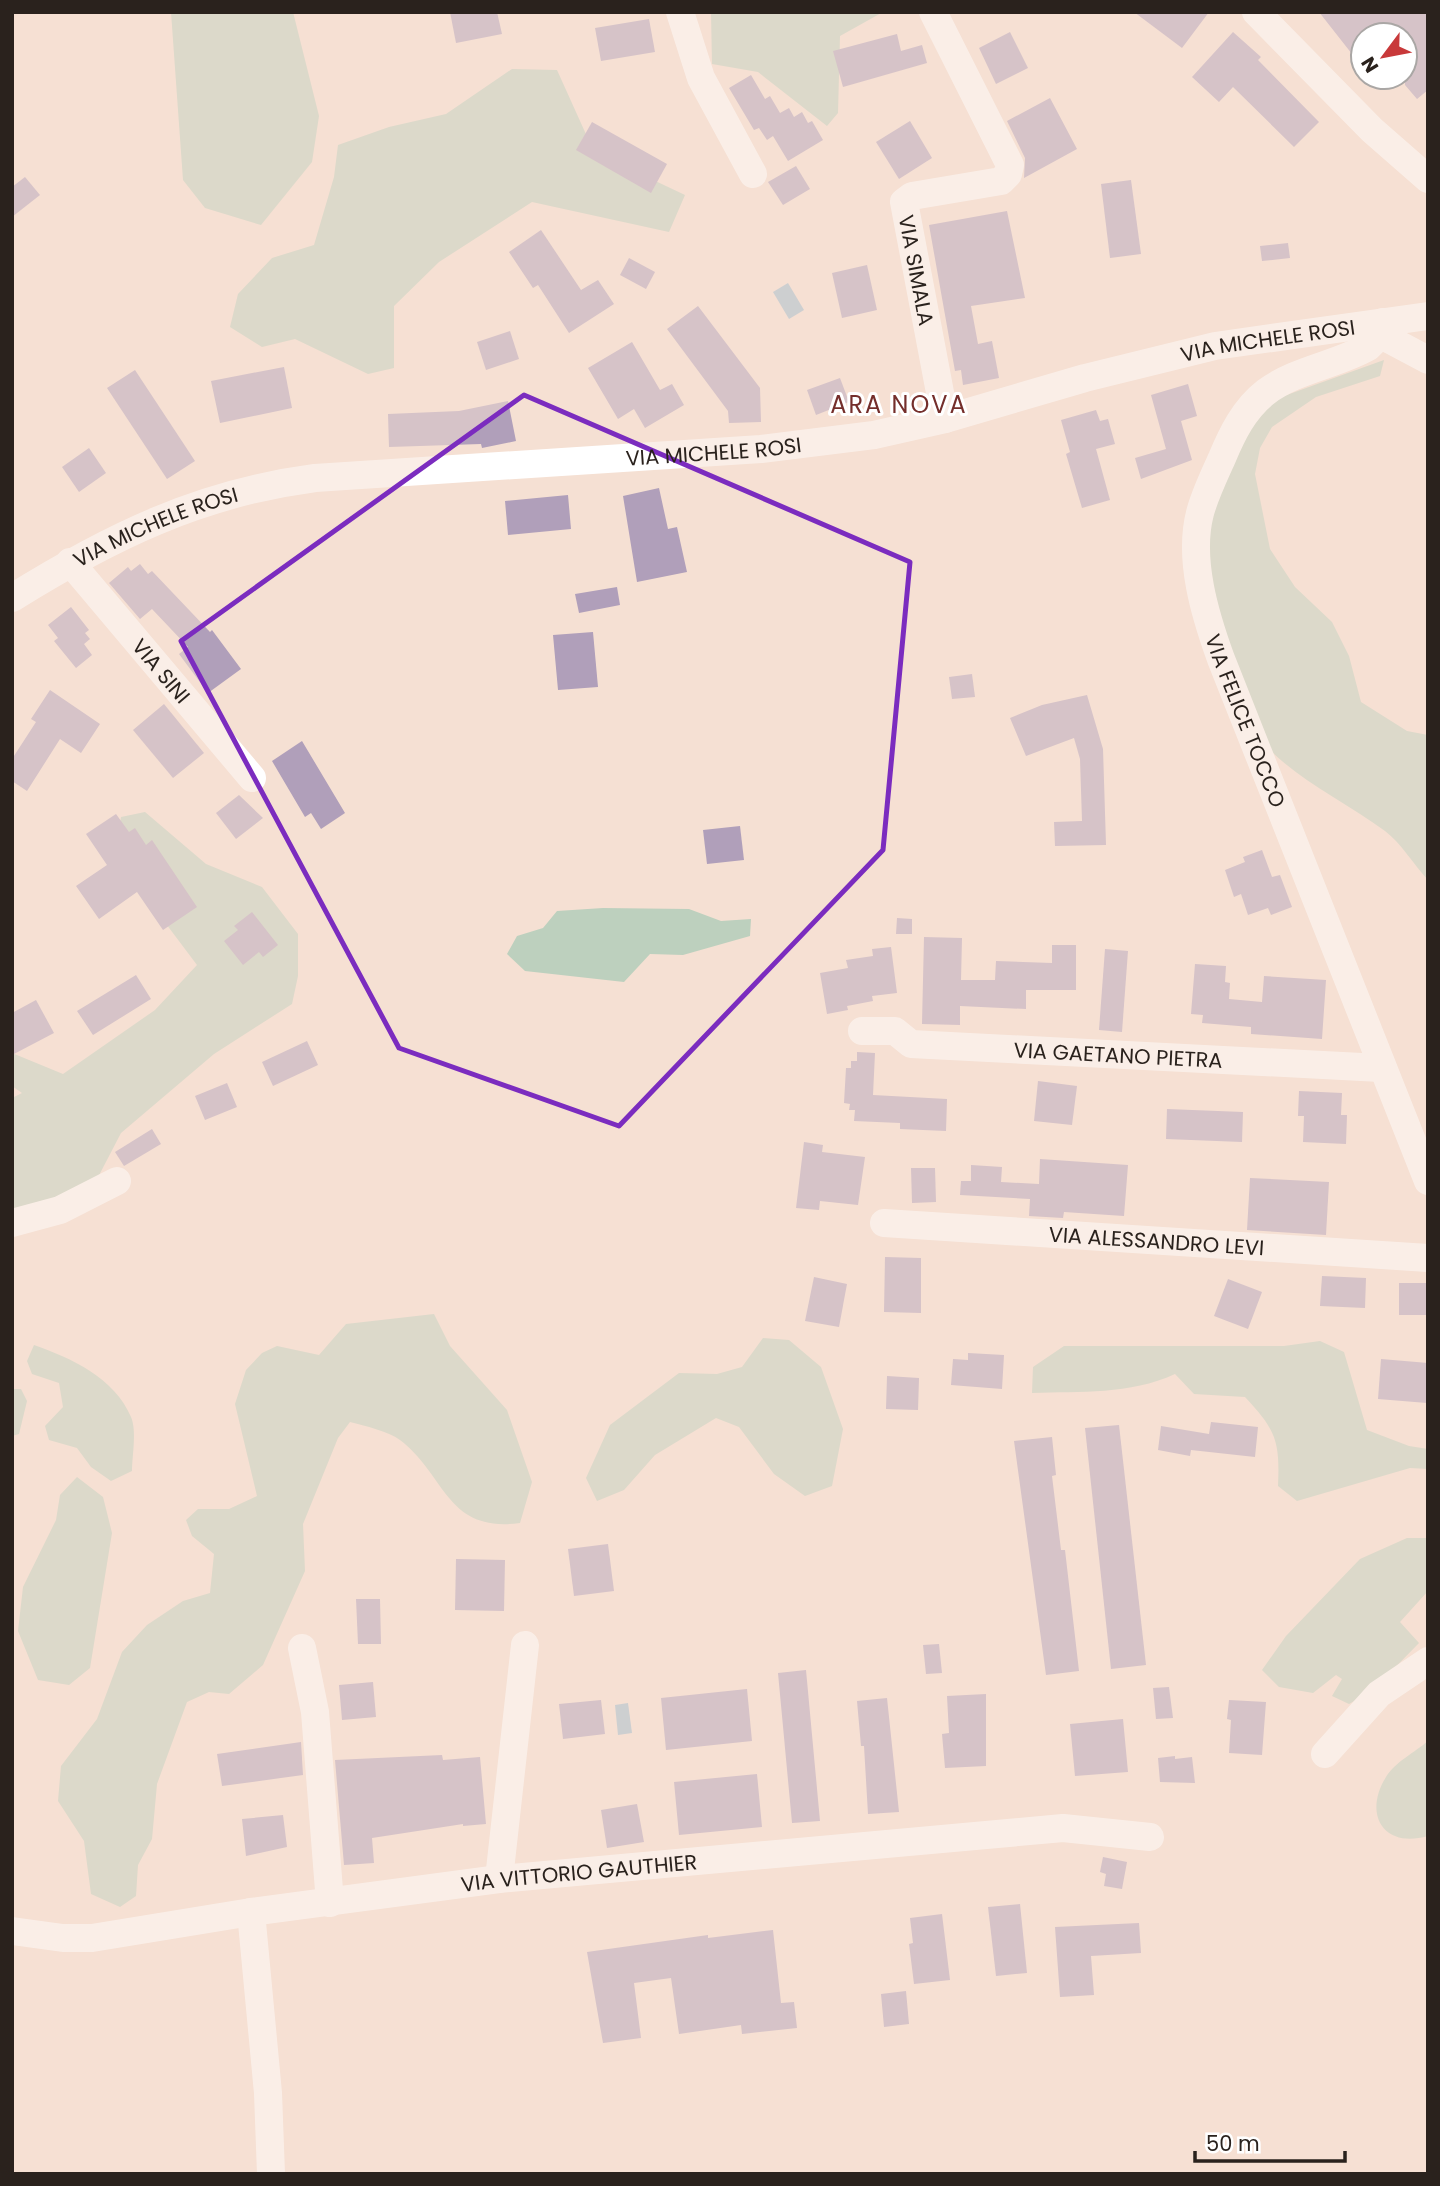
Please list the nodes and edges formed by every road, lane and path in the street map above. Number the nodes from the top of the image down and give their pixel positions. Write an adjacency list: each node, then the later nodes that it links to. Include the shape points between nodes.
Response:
1 (680, 12): 4 (street, via 701,78)
2 (933, 12): 9 (street, VIA SIMALA, via 1010,166 1001,181 912,196 904,202)
3 (1256, 12): 5 (street, via 1372,130)
4 (753, 174)
5 (1428, 179)
6 (1428, 316): 7 (street, VIA MICHELE ROSI)
7 (1381, 328): 8 (street); 9 (street, VIA MICHELE ROSI, via 1215,346); 14 (street, VIA FELICE TOCCO, via 1368,347 1283,382 1253,405 1231,438 1203,502 1196,543 1215,643)
8 (1428, 360)
9 (945, 419): 10 (street, VIA MICHELE ROSI, via 874,435 761,449 283,482 168,515)
10 (69, 562): 11 (street, VIA MICHELE ROSI); 12 (street, VIA SINI)
11 (12, 598)
12 (252, 778)
13 (862, 1031): 14 (street, VIA GAETANO PIETRA, via 895,1031 911,1044)
14 (1381, 1068): 16 (street, VIA FELICE TOCCO)
15 (117, 1181): 17 (street, via 48,1215)
16 (1428, 1181)
17 (12, 1223)
18 (884, 1223): 19 (street, VIA ALESSANDRO LEVI)
19 (1428, 1258)
20 (525, 1645): 25 (street)
21 (302, 1648): 26 (street, via 314,1713)
22 (1428, 1661): 23 (street, via 1379,1694)
23 (1325, 1754)
24 (1150, 1837): 25 (street, VIA VITTORIO GAUTHIER, via 1063,1828)
25 (499, 1878): 26 (street, VIA VITTORIO GAUTHIER)
26 (330, 1903): 27 (street, VIA VITTORIO GAUTHIER)
27 (251, 1912): 28 (street, VIA VITTORIO GAUTHIER, via 92,1938); 29 (street)
28 (12, 1931)
29 (271, 2174)

